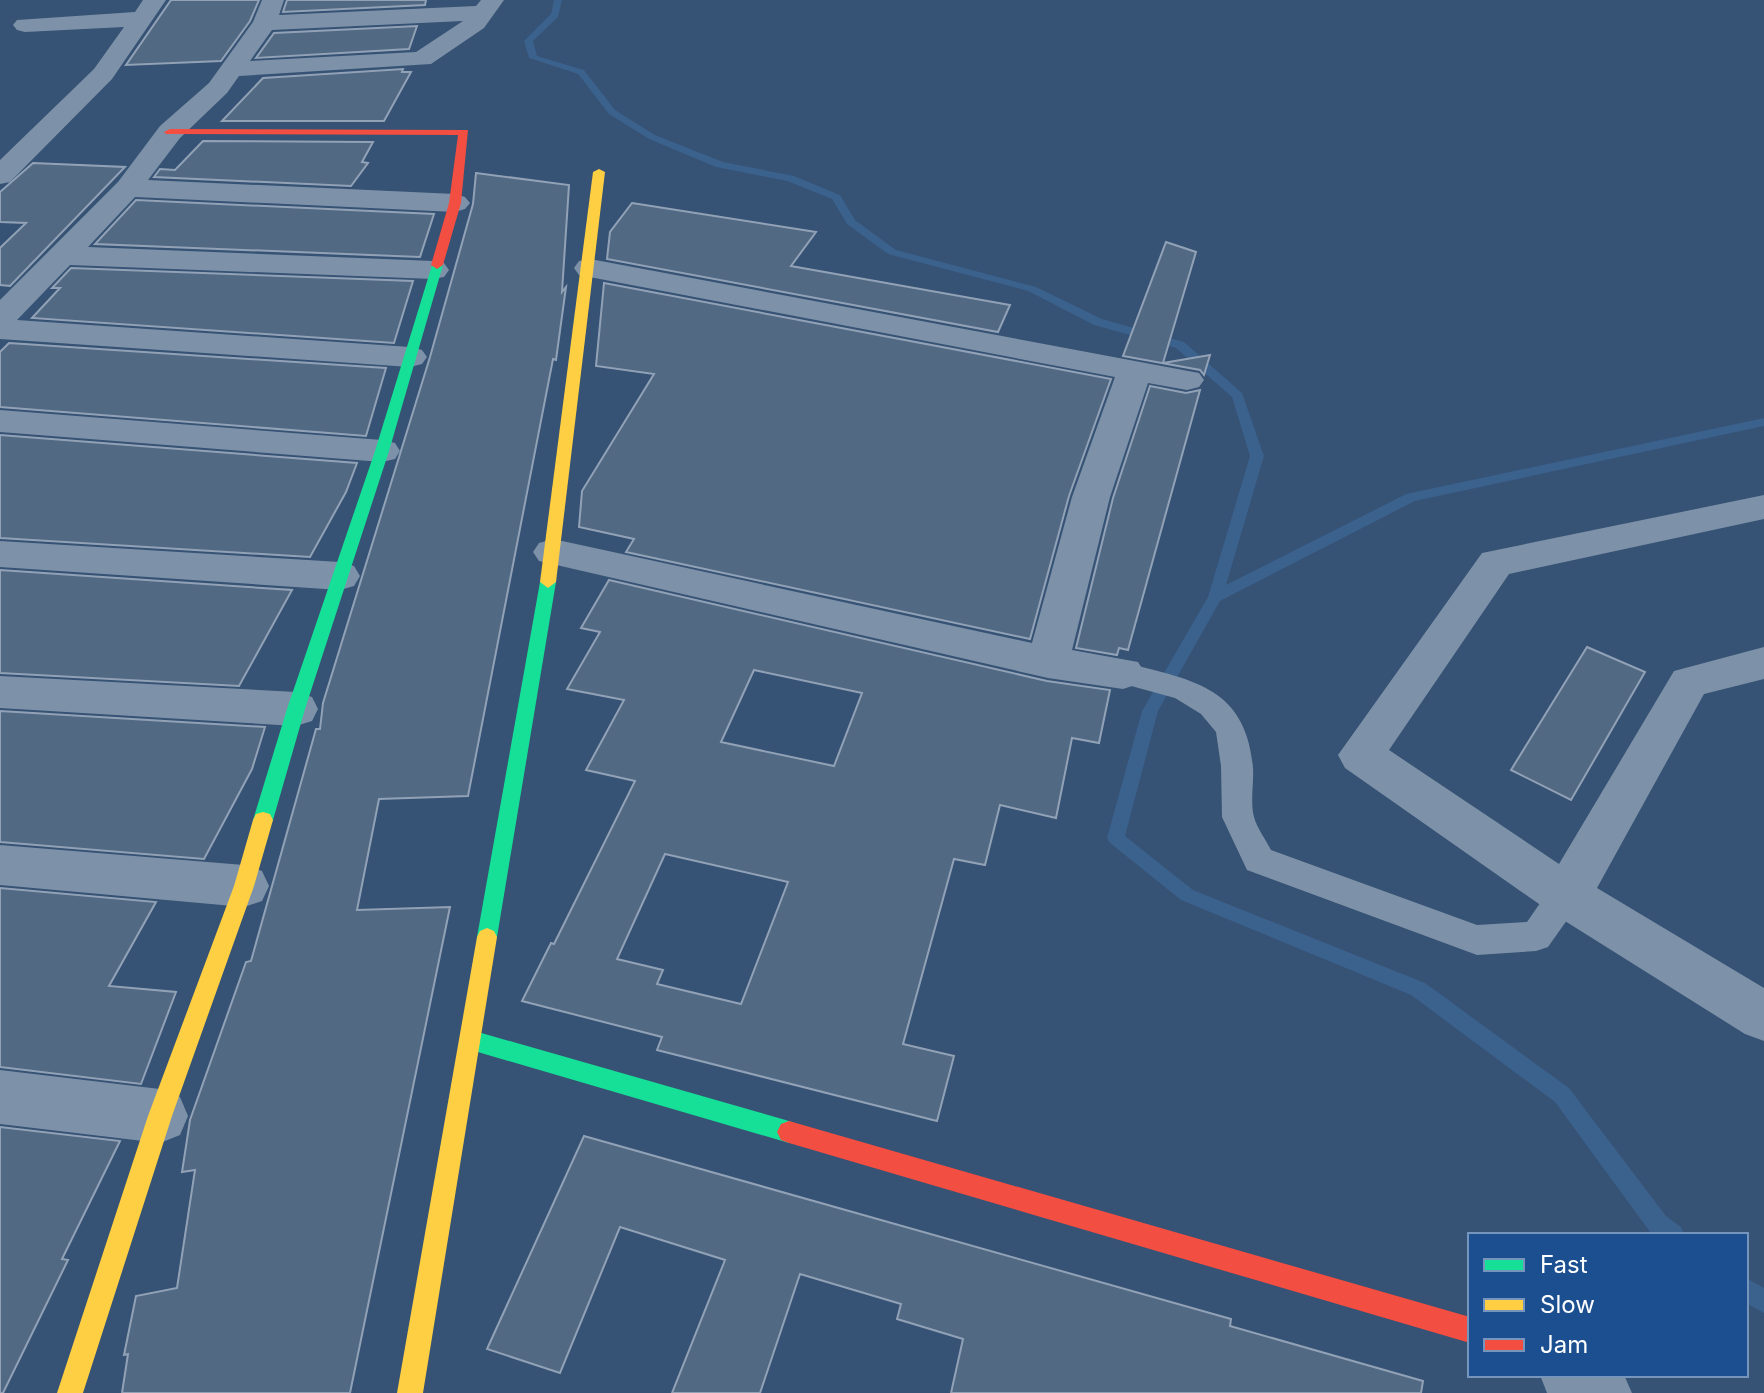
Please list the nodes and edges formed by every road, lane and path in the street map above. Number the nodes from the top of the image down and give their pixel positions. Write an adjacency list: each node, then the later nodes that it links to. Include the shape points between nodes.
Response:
1 (45, 0): 5 (street)
2 (488, 7): 4 (street); 6 (street, via 476,23 422,59)
3 (149, 9): 5 (street); 9 (street, via 103,74)
4 (269, 12): 6 (street)
5 (15, 28)
6 (233, 69): 7 (street)
7 (170, 132): 10 (street); 11 (street, via 464,132)
8 (599, 172): 13 (street)
9 (0, 176)
10 (128, 188): 11 (street); 12 (street)
11 (455, 203): 14 (street)
12 (63, 255): 14 (street); 15 (street)
13 (590, 268): 18 (street); 23 (street)
14 (433, 270): 17 (street)
15 (0, 319)
16 (0, 329): 17 (street)
17 (410, 357): 21 (street)
18 (1135, 369): 19 (street); 26 (street, via 1091,497)
19 (1187, 380)
20 (0, 421): 21 (street)
21 (382, 451): 25 (street)
22 (1764, 507): 33 (street, via 1496,563 1361,755)
23 (553, 552): 26 (street); 35 (street)
24 (0, 554): 25 (street)
25 (340, 576): 30 (street)
26 (1048, 662): 28 (street)
27 (1764, 663): 33 (street, via 1689,682)
28 (1123, 673): 33 (lane, via 1185,690 1212,706 1231,728 1238,817 1259,860 1477,940 1536,936)
29 (0, 692): 30 (street)
30 (296, 709): 32 (street)
31 (0, 865): 32 (street)
32 (244, 886): 37 (street)
33 (1567, 896): 34 (street)
34 (1764, 1017)
35 (471, 1040): 38 (street); 41 (street)
36 (0, 1097): 37 (street)
37 (160, 1116): 40 (street)
38 (1468, 1329)
39 (1575, 1377): 42 (street)
40 (70, 1393)
41 (410, 1393)
42 (1599, 1393)

